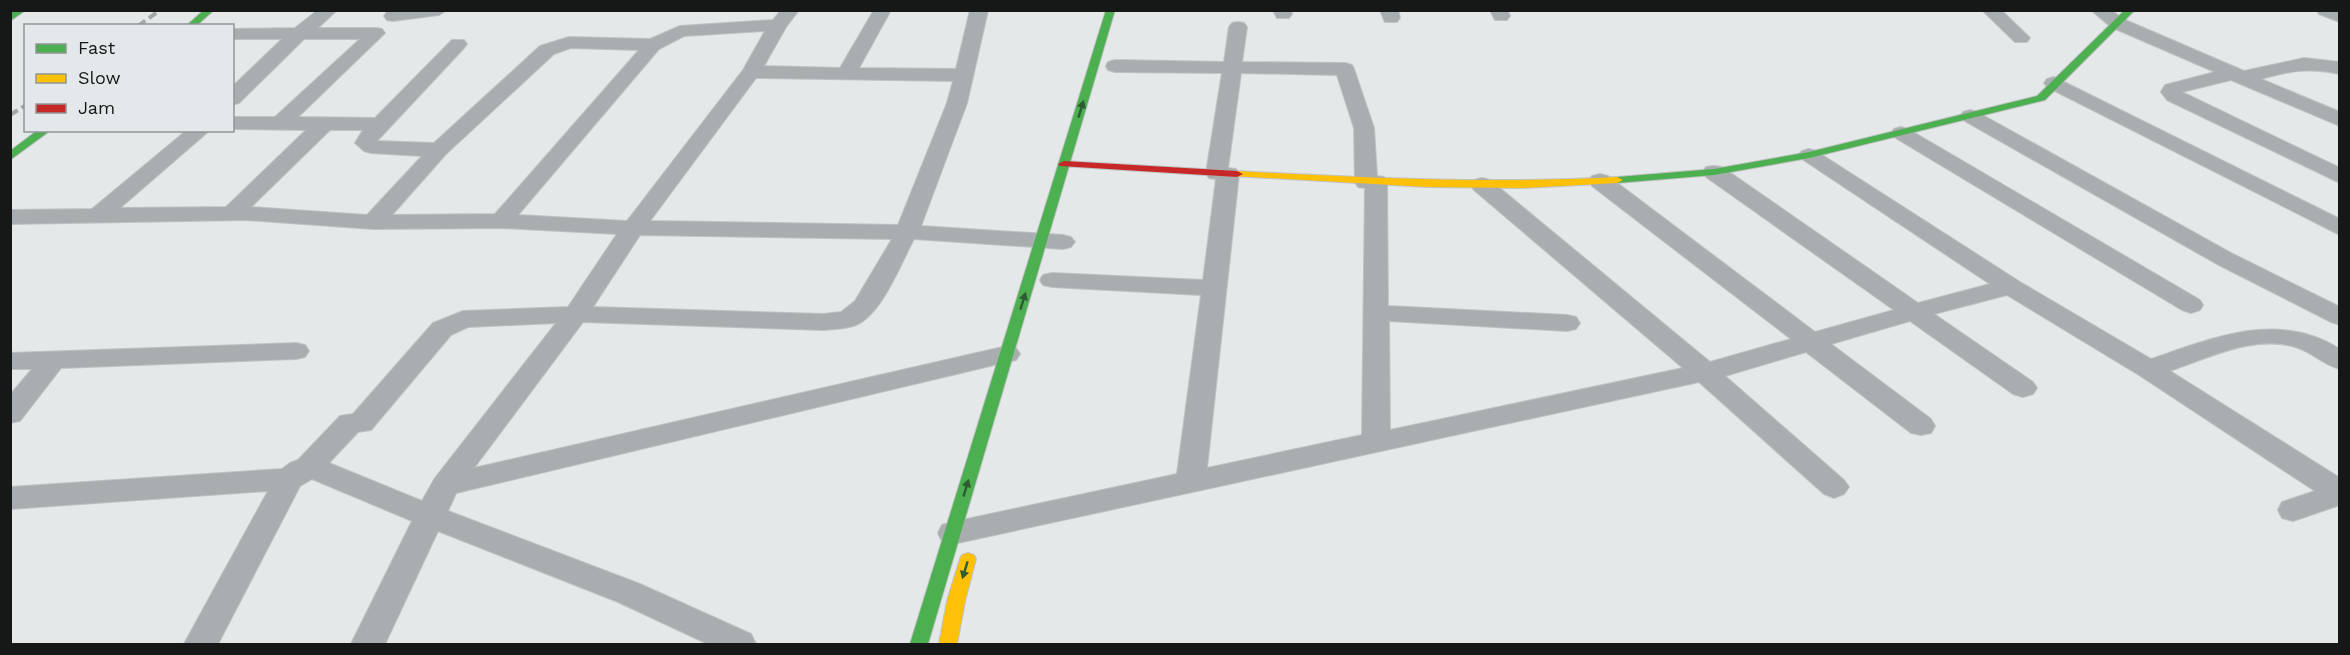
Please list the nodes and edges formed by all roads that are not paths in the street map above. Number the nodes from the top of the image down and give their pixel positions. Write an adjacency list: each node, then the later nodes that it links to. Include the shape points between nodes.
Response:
1 (22, 10): 14 (street)
2 (210, 10): 16 (street)
3 (329, 10): 18 (street)
4 (439, 10): 11 (street)
5 (883, 10): 28 (street)
6 (979, 10): 29 (street)
7 (1111, 10): 45 (street, one-way to 7)
8 (1990, 10): 21 (street)
9 (2099, 10): 12 (street)
10 (2325, 10): 13 (street)
11 (395, 13): 19 (street)
12 (2124, 17): 30 (street); 31 (street)
13 (2340, 17)
14 (10, 18)
15 (784, 18): 23 (street, via 680,31); 27 (street)
16 (192, 24)
17 (1238, 27): 25 (street)
18 (302, 33): 19 (street); 20 (street); 32 (street)
19 (376, 33): 36 (street)
20 (234, 34)
21 (2021, 38)
22 (458, 44): 38 (street)
23 (653, 45): 42 (street, via 569,42 547,50); 55 (street)
24 (1115, 66): 25 (street)
25 (1232, 66): 47 (street); 50 (street, via 1345,69 1364,128)
26 (2340, 68): 30 (street, via 2310,62)
27 (751, 72): 28 (street); 57 (street)
28 (846, 73): 29 (street)
29 (964, 75): 59 (street)
30 (2240, 75): 34 (street); 48 (street, via 2171,92)
31 (2054, 83): 33 (street, via 2041,98); 58 (street)
32 (234, 97)
33 (1970, 116): 41 (street); 68 (street, via 2225,259)
34 (2340, 120)
35 (234, 123): 36 (street)
36 (279, 124): 37 (street)
37 (324, 124): 38 (street); 52 (street)
38 (381, 124): 42 (street, via 365,143 371,147)
39 (43, 132): 44 (street)
40 (198, 132): 53 (street)
41 (1900, 133): 43 (street); 64 (street)
42 (439, 150): 56 (street)
43 (1809, 155): 46 (street); 62 (street)
44 (10, 156)
45 (1064, 165): 47 (street); 60 (street)
46 (1714, 172): 49 (street); 65 (street)
47 (1223, 173): 50 (street); 63 (street)
48 (2340, 177)
49 (1600, 181): 51 (street); 70 (street)
50 (1371, 182): 51 (street); 66 (street)
51 (1482, 185): 77 (street)
52 (232, 213): 53 (street); 56 (street)
53 (97, 216): 54 (street)
54 (10, 217)
55 (501, 221): 56 (street); 57 (street)
56 (373, 222)
57 (633, 228): 59 (street); 67 (street)
58 (2340, 228)
59 (907, 232): 60 (street); 67 (street, via 865,306 848,319 824,322)
60 (1058, 241): 72 (street, one-way to 60)
61 (1052, 280): 63 (street)
62 (2011, 287): 65 (street); 76 (street)
63 (1215, 288): 83 (street)
64 (2191, 304)
65 (1913, 312): 70 (street); 78 (street)
66 (1376, 313): 69 (street); 81 (street)
67 (576, 314): 82 (street, via 453,322 442,329 356,423); 84 (street)
68 (2340, 317)
69 (1567, 323)
70 (1811, 342): 77 (street); 80 (street)
71 (296, 351): 73 (street)
72 (1007, 354): 84 (street); 90 (street, one-way to 72)
73 (54, 359): 74 (street); 79 (street)
74 (10, 361)
75 (2340, 361): 76 (street, via 2307,342 2269,334)
76 (2148, 369): 86 (street)
77 (1705, 372): 81 (street); 85 (street)
78 (2023, 388)
79 (10, 414)
80 (1922, 426)
81 (1376, 442): 83 (street)
82 (298, 474): 87 (street); 89 (street, via 314,468); 91 (street)
83 (1191, 482): 90 (street)
84 (445, 485): 89 (street)
85 (1834, 487)
86 (2340, 493): 88 (street)
87 (10, 498)
88 (2293, 510)
89 (430, 516): 92 (street); 93 (street, via 629,593)
90 (971, 526): 94 (street); 95 (street, one-way to 95)
91 (201, 645)
92 (368, 645)
93 (739, 645)
94 (919, 645)
95 (948, 645)

